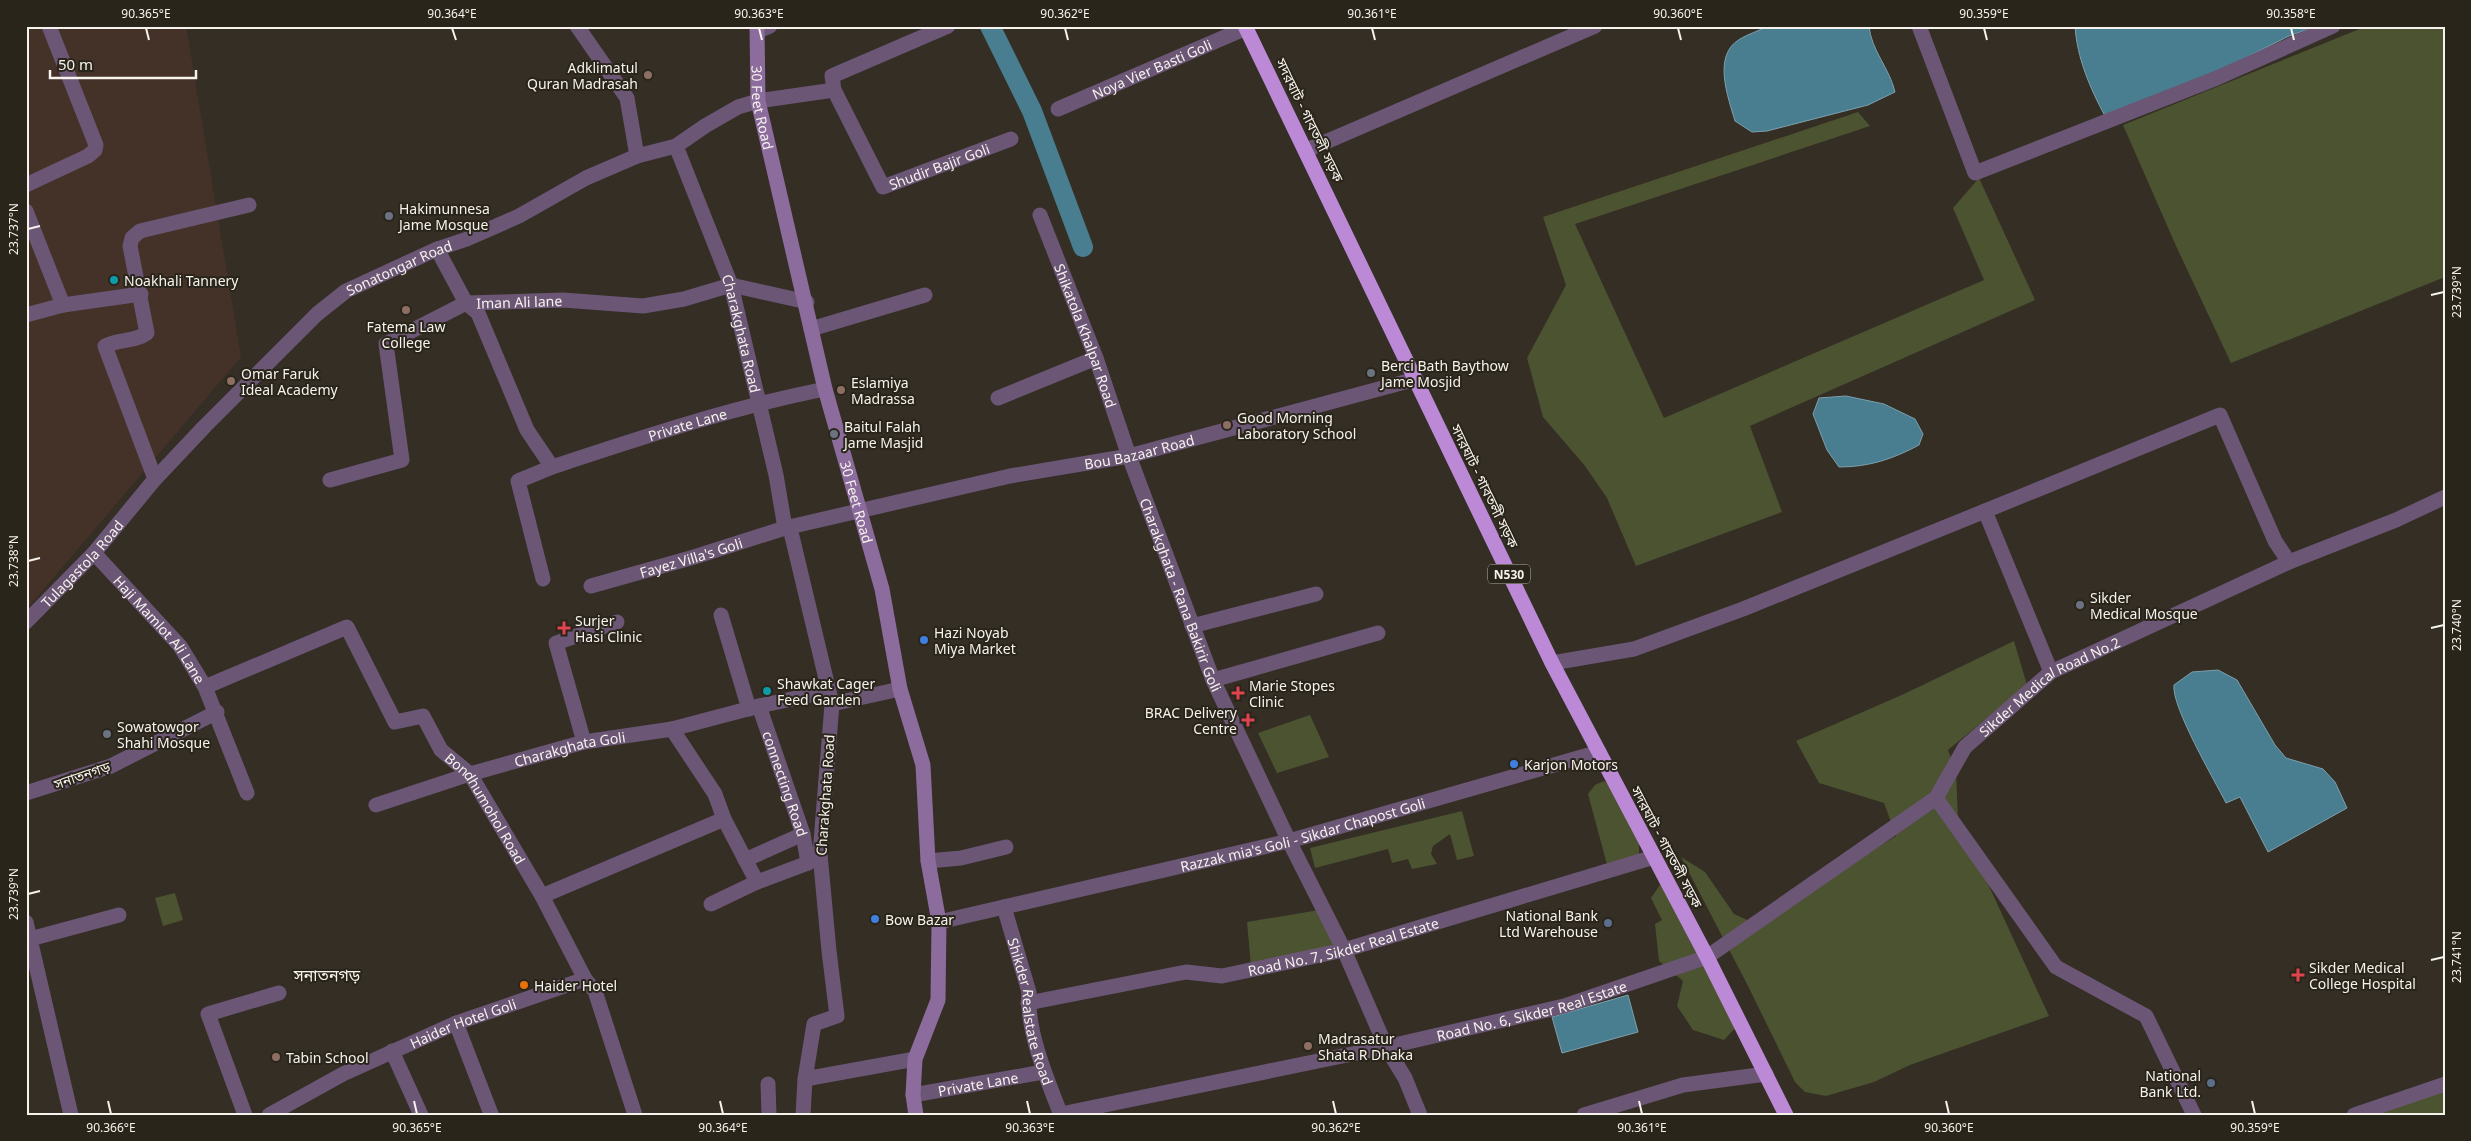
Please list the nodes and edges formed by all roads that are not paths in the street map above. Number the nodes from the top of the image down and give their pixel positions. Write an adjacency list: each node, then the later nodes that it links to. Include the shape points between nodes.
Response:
1 (49, 26): 16 (street, via 96,145 88,156)
2 (576, 26): 15 (street, via 626,98)
3 (948, 26): 9 (street, via 832,76)
4 (1595, 26): 14 (street)
5 (1920, 26): 6 (street, via 1975,173 2217,78)
6 (2333, 26)
7 (1246, 27): 11 (street, Noya Vier Basti Goli); 14 (highway, সদরঘাট - গাবতলী সড়ক / N530)
8 (762, 28): 10 (street, 30 Feet Road)
9 (834, 90): 10 (street, Sonatongar Road); 12 (street, Shudir Bajir Goli, via 883,187)
10 (758, 101): 13 (street, Sonatongar Road, via 738,107); 24 (street, 30 Feet Road)
11 (1058, 109)
12 (1011, 138)
13 (676, 146): 15 (street, Sonatongar Road); 21 (street, Charakghata Road)
14 (1307, 150): 30 (highway, সদরঘাট - গাবতলী সড়ক / N530)
15 (637, 156): 20 (street, Sonatongar Road, via 586,178 519,216)
16 (26, 185)
17 (250, 205): 22 (street, via 136,234 130,246)
18 (26, 211): 26 (street)
19 (1040, 215): 29 (street, Shikatola Khalpar Road)
20 (437, 249): 25 (street); 36 (street, Sonatongar Road, via 346,291 317,314)
21 (731, 285): 24 (street); 25 (street, Iman Ali lane, via 684,299 644,306 563,300); 33 (street, Charakghata Road)
22 (141, 294): 26 (street); 36 (street, via 147,333 105,346)
23 (925, 295): 28 (street)
24 (806, 302): 28 (street, 30 Feet Road)
25 (466, 303): 35 (street, via 478,313 527,430); 37 (street, Iman Ali lane, via 386,344 402,460)
26 (63, 305): 27 (street)
27 (26, 315)
28 (811, 330): 31 (street, 30 Feet Road)
29 (1096, 358): 32 (street); 34 (street, Shikatola Khalpar Road)
30 (1416, 379): 34 (street, Bou Bazaar Road); 53 (highway, সদরঘাট - গাবতলী সড়ক / N530)
31 (825, 389): 33 (street, Private Lane); 40 (street, 30 Feet Road)
32 (998, 398)
33 (760, 402): 35 (street, Private Lane); 42 (street, Charakghata Road)
34 (1129, 456): 40 (street, Bou Bazaar Road, via 1010,476); 51 (street, Charakghata - Rana Bakirir Goli)
35 (552, 467): 45 (street, Private Lane, via 518,481)
36 (155, 479): 39 (street, Sonatongar Road)
37 (330, 480)
38 (2445, 497): 44 (street, Sikder Medical Road No.2)
39 (137, 502): 43 (street, Tulagastola Road)
40 (859, 511): 42 (street); 57 (street, 30 Feet Road, via 882,588)
41 (1985, 511): 44 (street, via 2220,415 2275,542); 53 (street, via 1743,609 1634,649); 54 (street)
42 (787, 528): 46 (street, Fayez Villa's Goli); 58 (street, Charakghata Road)
43 (94, 552): 49 (street, Tulagastola Road); 56 (street, Haji Mamlot Ali Lane, via 180,646)
44 (2289, 562): 54 (street, Sikder Medical Road No.2)
45 (543, 578)
46 (591, 586)
47 (1316, 594): 51 (street)
48 (721, 615): 59 (street, connecting Road)
49 (26, 622)
50 (617, 622): 62 (street, via 556,642)
51 (1192, 626): 55 (street, Charakghata - Rana Bakirir Goli)
52 (1378, 633): 55 (street)
53 (1552, 664): 63 (highway, সদরঘাট - গাবতলী সড়ক / N530)
54 (2051, 672): 67 (street, Sikder Medical Road No.2, via 1964,747)
55 (1213, 680): 71 (street, Charakghata - Rana Bakirir Goli)
56 (206, 687): 60 (street, Haji Mamlot Ali Lane); 64 (street, Bondhumohol Road, via 347,626 395,722 423,716 441,750)
57 (900, 689): 58 (street); 76 (street, 30 Feet Road, via 923,765)
58 (830, 697): 59 (street, Charakghata Goli); 73 (street, Charakghata Road)
59 (754, 707): 61 (street, Charakghata Goli); 70 (street, connecting Road)
60 (217, 712): 65 (street, সনাতনগড়, via 111,766); 66 (street, Haji Mamlot Ali Lane)
61 (672, 729): 62 (street, Charakghata Goli); 69 (street, via 715,794)
62 (584, 742): 64 (street, Charakghata Goli)
63 (1599, 752): 71 (street, Razzak mia's Goli - Sikdar Chapost Goli); 74 (highway, সদরঘাট - গাবতলী সড়ক / N530)
64 (470, 774): 68 (street); 79 (street, Bondhumohol Road)
65 (26, 793)
66 (248, 793)
67 (1936, 798): 87 (street, Sikder Medical Road No.2); 114 (street, via 2056,967 2146,1016)
68 (376, 805)
69 (724, 819): 75 (street); 79 (street)
70 (803, 834): 75 (street); 77 (street, connecting Road)
71 (1288, 841): 81 (street, Razzak mia's Goli - Sikdar Chapost Goli); 86 (street, Charakghata - Rana Bakirir Goli)
72 (1006, 847): 76 (street, via 961,858)
73 (820, 854): 77 (street); 97 (street, Charakghata Road, via 838,1016 814,1024)
74 (1654, 857): 86 (street, Road No. 7, Sikder Real Estate); 87 (highway, সদরঘাট - গাবতলী সড়ক / N530)
75 (745, 860): 78 (street)
76 (928, 861): 84 (street, 30 Feet Road)
77 (808, 863): 78 (street)
78 (757, 882): 80 (street)
79 (542, 896): 88 (street, Bondhumohol Road)
80 (711, 904)
81 (1004, 906): 84 (street, Razzak mia's Goli - Sikdar Chapost Goli); 90 (street, Shikder Realstate Road, via 1029,992)
82 (119, 915): 85 (street)
83 (26, 922): 85 (street)
84 (939, 922): 94 (street, 30 Feet Road, via 938,1000)
85 (30, 939): 103 (street)
86 (1344, 950): 90 (street, Road No. 7, Sikder Real Estate, via 1222,976 1186,972); 92 (street, Charakghata - Rana Bakirir Goli)
87 (1707, 957): 92 (street, Road No. 6, Sikder Real Estate, via 1564,1006); 96 (highway, সদরঘাট - গাবতলী সড়ক / N530)
88 (585, 979): 91 (street, Haider Hotel Goli); 107 (street, Bondhumohol Road, via 595,991)
89 (279, 993): 104 (street, via 208,1014)
90 (1028, 1004): 95 (street, Shikder Realstate Road)
91 (456, 1023): 93 (street, Haider Hotel Goli); 101 (street)
92 (1386, 1047): 102 (street, Road No. 6, Sikder Real Estate); 111 (street, Charakghata - Rana Bakirir Goli, via 1405,1078)
93 (392, 1052): 105 (street, Haider Hotel Goli, via 343,1074); 106 (street)
94 (915, 1059): 97 (street); 100 (street, 30 Feet Road)
95 (1043, 1072): 100 (street, Private Lane); 102 (street, Shikder Realstate Road)
96 (1766, 1074): 112 (street, via 1683,1085); 113 (highway, সদরঘাট - গাবতলী সড়ক / N530)
97 (805, 1079): 109 (street)
98 (768, 1084): 108 (street)
99 (2445, 1084): 115 (street)
100 (913, 1095): 110 (street, 30 Feet Road)
101 (491, 1114)
102 (1061, 1114)
103 (71, 1115)
104 (245, 1115)
105 (269, 1115)
106 (421, 1115)
107 (635, 1115)
108 (769, 1115)
109 (803, 1115)
110 (916, 1115)
111 (1420, 1115)
112 (1584, 1115)
113 (1786, 1115)
114 (2194, 1115)
115 (2354, 1115)

